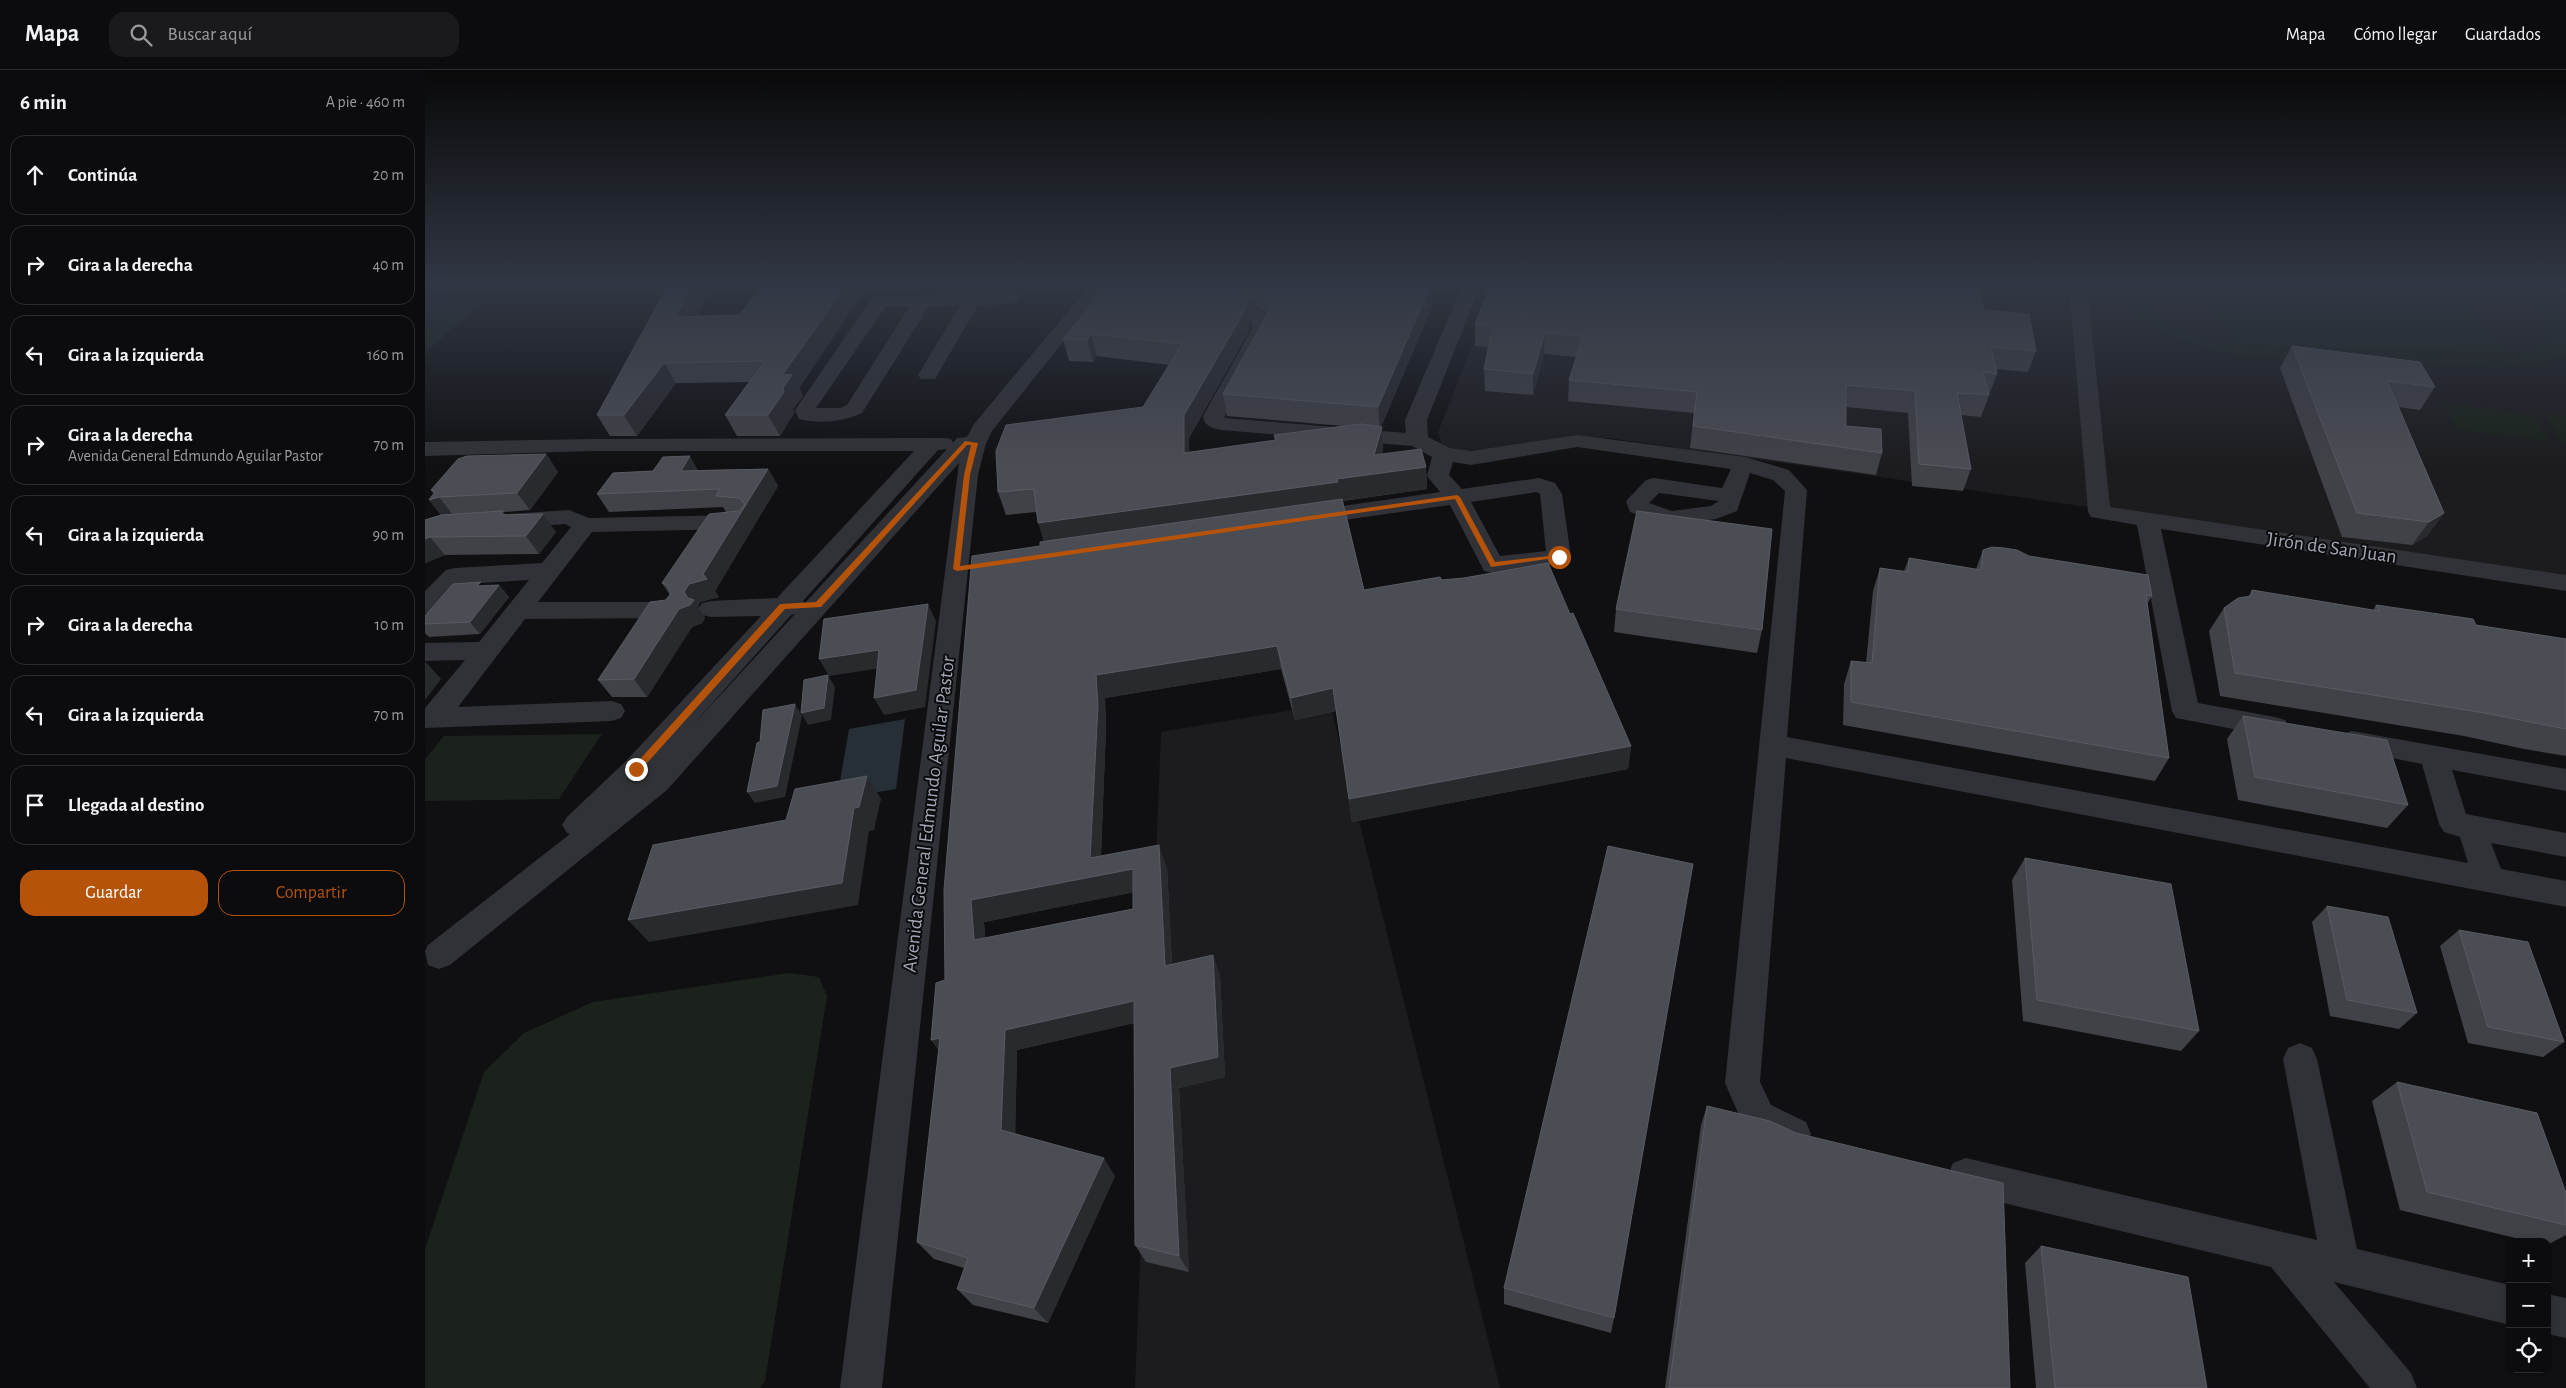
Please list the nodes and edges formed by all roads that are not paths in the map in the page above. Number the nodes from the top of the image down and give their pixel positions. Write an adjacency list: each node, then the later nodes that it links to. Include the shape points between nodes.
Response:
1 (867, 346): 2 (street, via 864,357)
2 (876, 346)
3 (945, 346): 8 (street)
4 (1050, 346): 10 (street, Avenida General Edmundo Aguilar Pastor)
5 (1253, 346): 9 (street, via 1213,416 1214,421)
6 (1447, 346): 9 (street, via 1416,420)
7 (2084, 346): 17 (street, Jirón de San Juan, via 2099,512)
8 (928, 375)
9 (1417, 440): 13 (street)
10 (970, 443): 11 (street); 24 (street); 51 (street, Avenida General Edmundo Aguilar Pastor, via 966,568)
11 (932, 444): 12 (street, via 596,436); 26 (street)
12 (425, 449)
13 (1444, 454): 14 (street, via 1471,458 1577,441); 16 (street, via 1438,476)
14 (1745, 464): 15 (street, via 1736,478); 36 (street, via 1781,475 1796,490)
15 (1731, 496)
16 (1457, 497): 16 (street, via 1493,565 1559,557 1551,494 1547,488 1539,486); 18 (street)
17 (2148, 520): 23 (street, Jirón de San Juan); 34 (street, via 2186,711)
18 (1290, 521)
19 (492, 522): 21 (street, via 569,517)
20 (741, 522): 21 (street)
21 (585, 526): 22 (street)
22 (550, 571): 25 (street, via 455,576); 29 (street)
23 (2566, 583)
24 (818, 605): 26 (street); 26 (street, via 657,782 439,955 636,769)
25 (425, 606)
26 (783, 606): 27 (street)
27 (711, 609)
28 (669, 610): 29 (street)
29 (519, 611): 31 (street)
30 (425, 652): 31 (street)
31 (487, 652): 33 (street)
32 (611, 711): 33 (street)
33 (430, 718)
34 (2301, 732)
35 (2329, 737): 37 (street)
36 (1773, 745): 41 (street); 44 (street, via 1742,1083 1758,1117 1787,1133)
37 (2434, 756): 38 (street); 39 (street, via 2454,824)
38 (2566, 780)
39 (2471, 827): 40 (street); 41 (street)
40 (2566, 845)
41 (2489, 879): 42 (street)
42 (2566, 894)
43 (2300, 1059): 47 (street)
44 (1826, 1142)
45 (1933, 1168): 46 (street)
46 (2283, 1252): 47 (street); 52 (street)
47 (2341, 1265): 48 (street)
48 (2506, 1304)
49 (2551, 1315): 50 (street)
50 (2566, 1318)
51 (861, 1388)
52 (2396, 1388)

